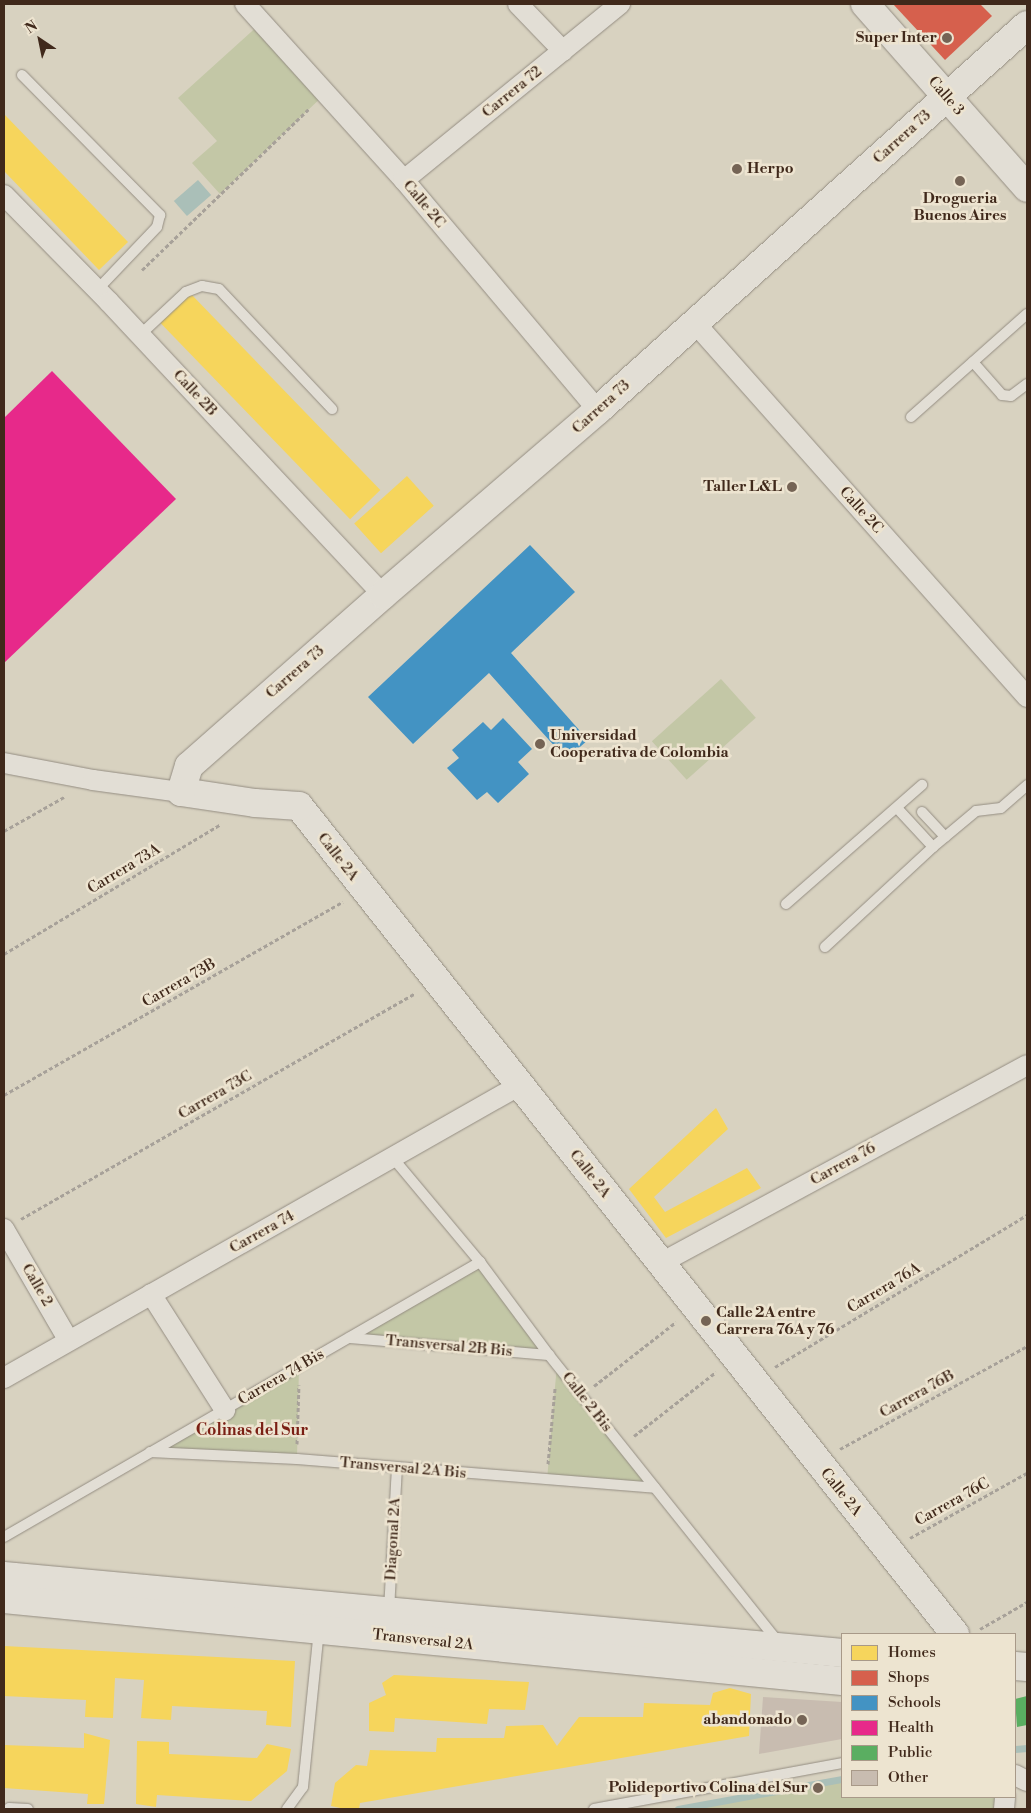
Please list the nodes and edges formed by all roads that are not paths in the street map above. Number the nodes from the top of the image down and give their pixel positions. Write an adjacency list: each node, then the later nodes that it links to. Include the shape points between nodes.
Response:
1 (244, 4): 9 (street, Calle 2C)
2 (518, 4): 6 (street)
3 (620, 4): 6 (street, Carrera 72)
4 (865, 4): 8 (street, Calle 3)
5 (1027, 25): 8 (street, Carrera 73)
6 (562, 50): 9 (street, Carrera 72)
7 (22, 75): 12 (lane, via 160,215 158,227)
8 (947, 96): 10 (street, Calle 3); 14 (street, Carrera 73)
9 (404, 180): 19 (street, Calle 2C)
10 (1027, 188)
11 (4, 195): 12 (street, Calle 2B)
12 (97, 290): 15 (street, Calle 2B)
13 (1027, 314): 16 (lane)
14 (695, 323): 19 (street, Carrera 73); 22 (street, Calle 2C)
15 (140, 335): 18 (lane, via 186,292 202,286 219,289); 21 (street, Calle 2B)
16 (973, 362): 17 (lane, via 1002,395 1011,396); 20 (lane)
17 (1027, 384)
18 (332, 409)
19 (598, 410): 21 (street, Carrera 73)
20 (911, 417)
21 (383, 595): 26 (street, Carrera 73, via 189,766)
22 (1027, 696)
23 (4, 763): 26 (street)
24 (922, 785): 27 (lane)
25 (1027, 785): 29 (lane, via 1001,808 976,811)
26 (181, 792): 34 (street, Calle 2A, via 299,806)
27 (897, 808): 30 (lane); 31 (lane)
28 (922, 812): 29 (lane)
29 (945, 837): 30 (lane)
30 (933, 848): 32 (lane)
31 (786, 904)
32 (825, 947)
33 (1027, 1065): 38 (street, Carrera 76)
34 (520, 1085): 35 (street, Carrera 74); 38 (street, Calle 2A)
35 (393, 1158): 37 (lane, Calle 2 Bis); 39 (street, Carrera 74)
36 (4, 1229): 41 (street, Calle 2)
37 (480, 1262): 40 (lane, Carrera 74 Bis); 42 (lane, Calle 2 Bis)
38 (660, 1264): 53 (street, Calle 2A)
39 (151, 1294): 41 (street, Carrera 74); 44 (street)
40 (349, 1338): 42 (lane, Transversal 2B Bis); 44 (lane, Carrera 74 Bis)
41 (69, 1341): 43 (street, Carrera 74)
42 (549, 1355): 47 (lane, Calle 2 Bis)
43 (4, 1378)
44 (225, 1410): 45 (lane, Carrera 74 Bis)
45 (150, 1452): 46 (lane, Transversal 2A Bis); 48 (lane, Carrera 74 Bis)
46 (397, 1468): 47 (lane, Transversal 2A Bis); 51 (lane, Diagonal 2A)
47 (656, 1488): 54 (lane, Calle 2 Bis)
48 (4, 1536)
49 (4, 1576): 52 (street, Transversal 2A)
50 (4, 1599): 52 (street, Transversal 2A)
51 (389, 1610): 52 (street, Transversal 2A); 54 (street, Transversal 2A)
52 (320, 1617): 56 (street, Transversal 2A); 60 (lane, via 304,1788)
53 (954, 1633)
54 (782, 1647): 55 (street, Transversal 2A)
55 (841, 1653)
56 (841, 1680)
57 (841, 1763): 61 (lane)
58 (9, 1808): 59 (lane)
59 (28, 1809)
60 (287, 1809)
61 (594, 1809)

